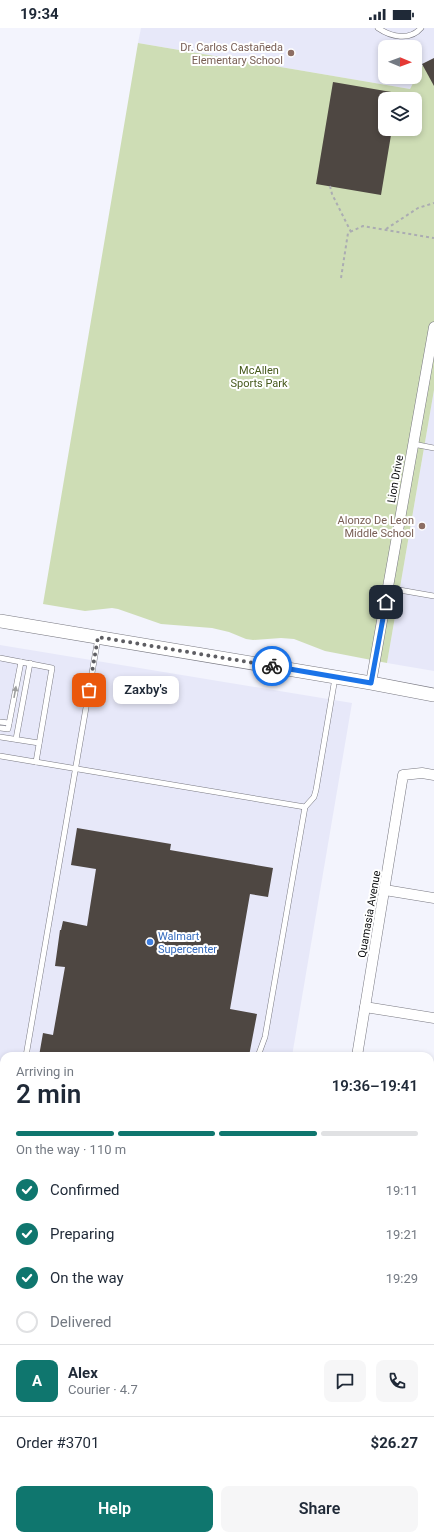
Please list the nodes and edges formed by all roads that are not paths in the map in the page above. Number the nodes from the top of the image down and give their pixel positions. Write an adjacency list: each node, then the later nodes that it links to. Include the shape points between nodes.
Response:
1 (378, 28): 2 (lane, via 405,37)
2 (421, 28)
3 (434, 327): 4 (street, Lion Drive)
4 (413, 444): 5 (lane); 6 (street, Lion Drive)
5 (434, 448)
6 (388, 588): 7 (lane); 14 (street, Lion Drive)
7 (434, 596)
8 (0, 621): 9 (street)
9 (98, 637): 13 (street); 24 (lane)
10 (0, 658): 11 (lane)
11 (21, 662): 12 (lane); 17 (lane, one-way to 11)
12 (30, 664): 20 (lane); 21 (lane, via 52,668)
13 (335, 677): 14 (street); 26 (lane, via 316,790 314,797)
14 (371, 683): 15 (street)
15 (434, 695)
16 (0, 722): 17 (lane)
17 (9, 723): 18 (lane, via 8,729)
18 (0, 728)
19 (0, 737): 20 (lane)
20 (16, 739): 21 (lane)
21 (39, 743): 23 (lane)
22 (0, 756): 23 (lane)
23 (36, 762): 24 (lane)
24 (76, 769): 26 (lane); 31 (lane)
25 (434, 775): 27 (street, Quamasia Avenue, via 403,775)
26 (305, 807): 32 (lane, via 265,1037)
27 (385, 890): 28 (street); 29 (street, Quamasia Avenue)
28 (434, 898)
29 (365, 1007): 30 (street); 33 (street, Quamasia Avenue)
30 (434, 1018)
31 (27, 1052)
32 (259, 1052)
33 (358, 1052)

